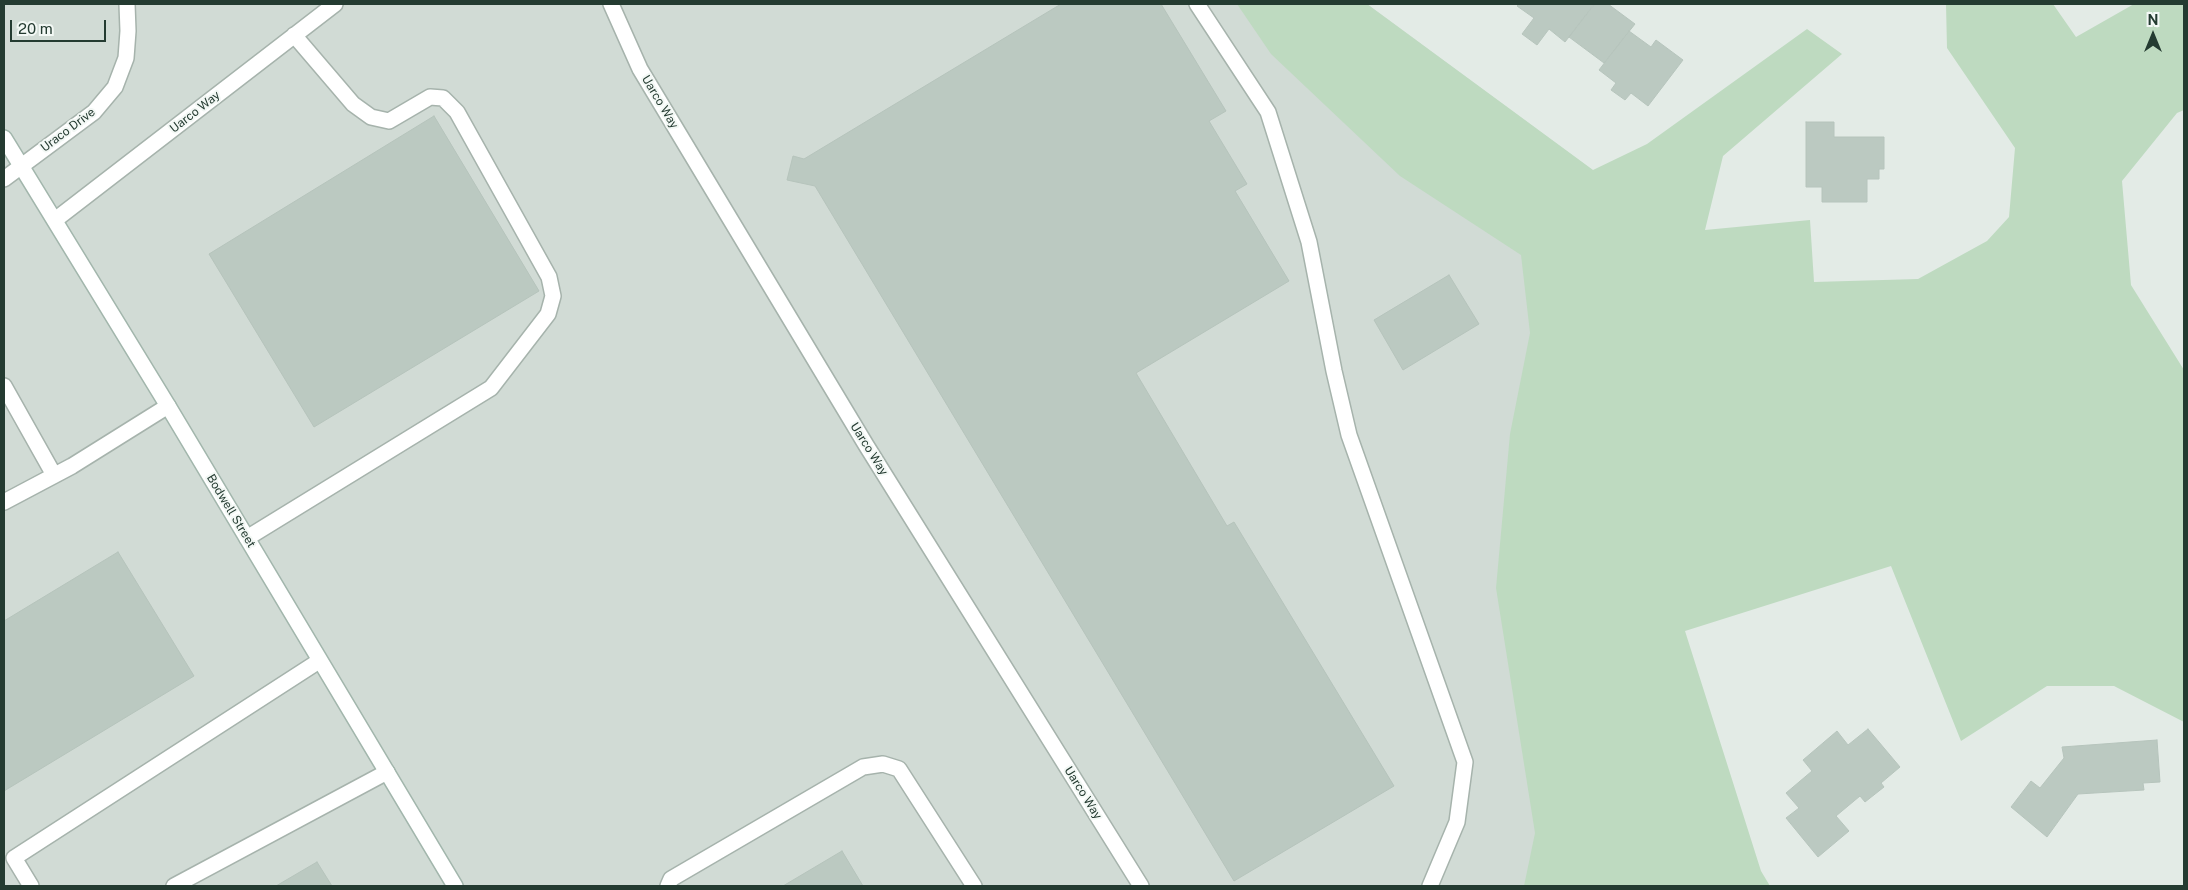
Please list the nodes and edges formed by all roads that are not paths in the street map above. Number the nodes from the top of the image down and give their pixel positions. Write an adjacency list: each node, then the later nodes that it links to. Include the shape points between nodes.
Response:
1 (127, 4): 7 (street, Uraco Drive, via 126,58 115,87 94,112)
2 (335, 4): 5 (street, Uarco Way)
3 (611, 4): 22 (street, Uarco Way, via 640,69 866,445)
4 (1197, 4): 23 (street, via 1268,112 1309,242 1349,434 1465,762 1457,822)
5 (294, 35): 9 (street, Uarco Way); 14 (street, via 354,104 371,117 389,121 430,97 443,98 457,112 549,277 553,296 548,314 491,388)
6 (4, 138): 7 (street, Bodwell Street)
7 (20, 165): 8 (street, Uraco Drive); 9 (street, Bodwell Street)
8 (4, 179)
9 (55, 220): 11 (street, Bodwell Street)
10 (4, 386): 12 (street)
11 (168, 406): 12 (street); 14 (street, Bodwell Street)
12 (54, 475): 13 (street)
13 (4, 502)
14 (247, 538): 15 (street, Bodwell Street)
15 (319, 661): 16 (street, Bodwell Street); 17 (street, via 14,858)
16 (387, 772): 18 (street); 19 (street, Bodwell Street)
17 (31, 886)
18 (174, 886)
19 (455, 886)
20 (668, 886): 21 (street, via 671,879 863,767 883,764 899,769)
21 (974, 886)
22 (1141, 886)
23 (1430, 886)

